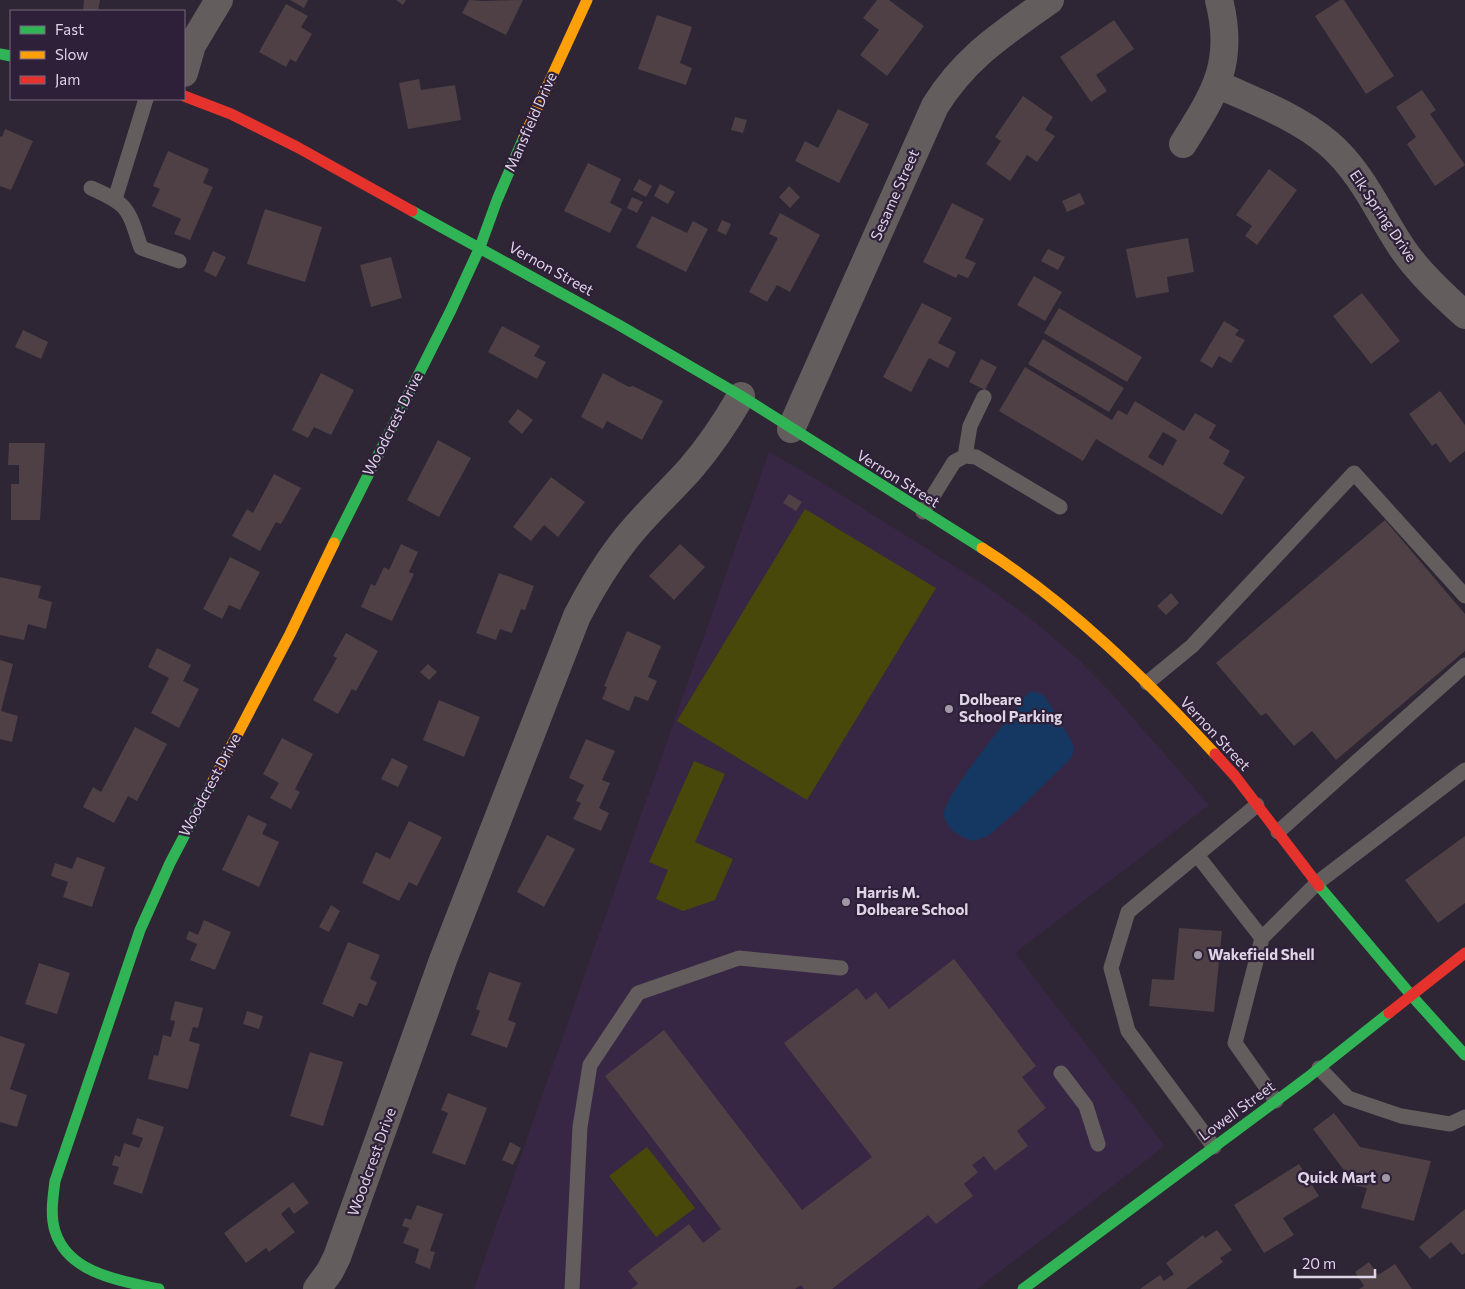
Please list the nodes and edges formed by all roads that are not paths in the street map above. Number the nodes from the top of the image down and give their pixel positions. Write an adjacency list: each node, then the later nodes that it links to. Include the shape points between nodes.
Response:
1 (219, 0): 5 (street, via 192,45)
2 (588, 0): 12 (main road, Mansfield Drive, via 531,119 496,200)
3 (1050, 0): 17 (street, Sesame Street, via 983,48 957,75 935,106)
4 (1219, 0): 6 (street, via 1225,44)
5 (185, 70)
6 (1217, 84): 9 (street); 14 (street, Elk Spring Drive, via 1298,122 1329,144 1369,192 1403,250)
7 (185, 96): 12 (main road, Vernon Street, via 279,138)
8 (146, 100): 11 (lane)
9 (1183, 144)
10 (90, 188): 11 (lane)
11 (115, 198): 13 (lane, via 129,212 141,248)
12 (480, 247): 15 (main road, Vernon Street); 40 (main road, Woodcrest Drive, via 290,634 170,863 134,947 55,1181 53,1218 58,1239 69,1257 103,1276)
13 (178, 261)
14 (1465, 315)
15 (741, 396): 17 (main road, Vernon Street); 41 (street, Woodcrest Drive, via 694,464 610,559 577,616 443,960 337,1257)
16 (984, 397): 18 (lane, via 970,426)
17 (791, 429): 20 (main road, Vernon Street)
18 (965, 456): 19 (lane, via 976,457); 20 (lane, via 954,462)
19 (1060, 507)
20 (923, 512): 23 (main road, Vernon Street, via 1040,588 1108,644)
21 (1465, 596): 23 (lane, via 1354,473 1192,646)
22 (1465, 665): 26 (lane)
23 (1147, 683): 25 (main road, Vernon Street, via 1235,776)
24 (1465, 770): 28 (lane)
25 (1257, 805): 26 (main road, Vernon Street); 27 (lane)
26 (1278, 832): 28 (main road, Vernon Street)
27 (1197, 855): 29 (lane); 39 (lane, via 1128,912 1111,968 1128,1031)
28 (1317, 883): 29 (lane); 32 (main road, Vernon Street)
29 (1262, 938): 36 (lane, via 1235,1043)
30 (1465, 953): 32 (main road, Lowell Street)
31 (841, 968): 42 (lane, via 739,958 638,993 590,1064 580,1126)
32 (1411, 995): 33 (main road, Vernon Street); 34 (main road, Lowell Street)
33 (1465, 1055)
34 (1320, 1068): 36 (main road, Lowell Street); 37 (lane, via 1348,1098 1401,1116 1450,1124)
35 (1061, 1073): 38 (lane, via 1086,1106)
36 (1276, 1101): 39 (main road, Lowell Street)
37 (1465, 1117)
38 (1098, 1144)
39 (1214, 1147): 43 (main road, Lowell Street)
40 (159, 1289)
41 (317, 1289)
42 (572, 1289)
43 (1023, 1289)

